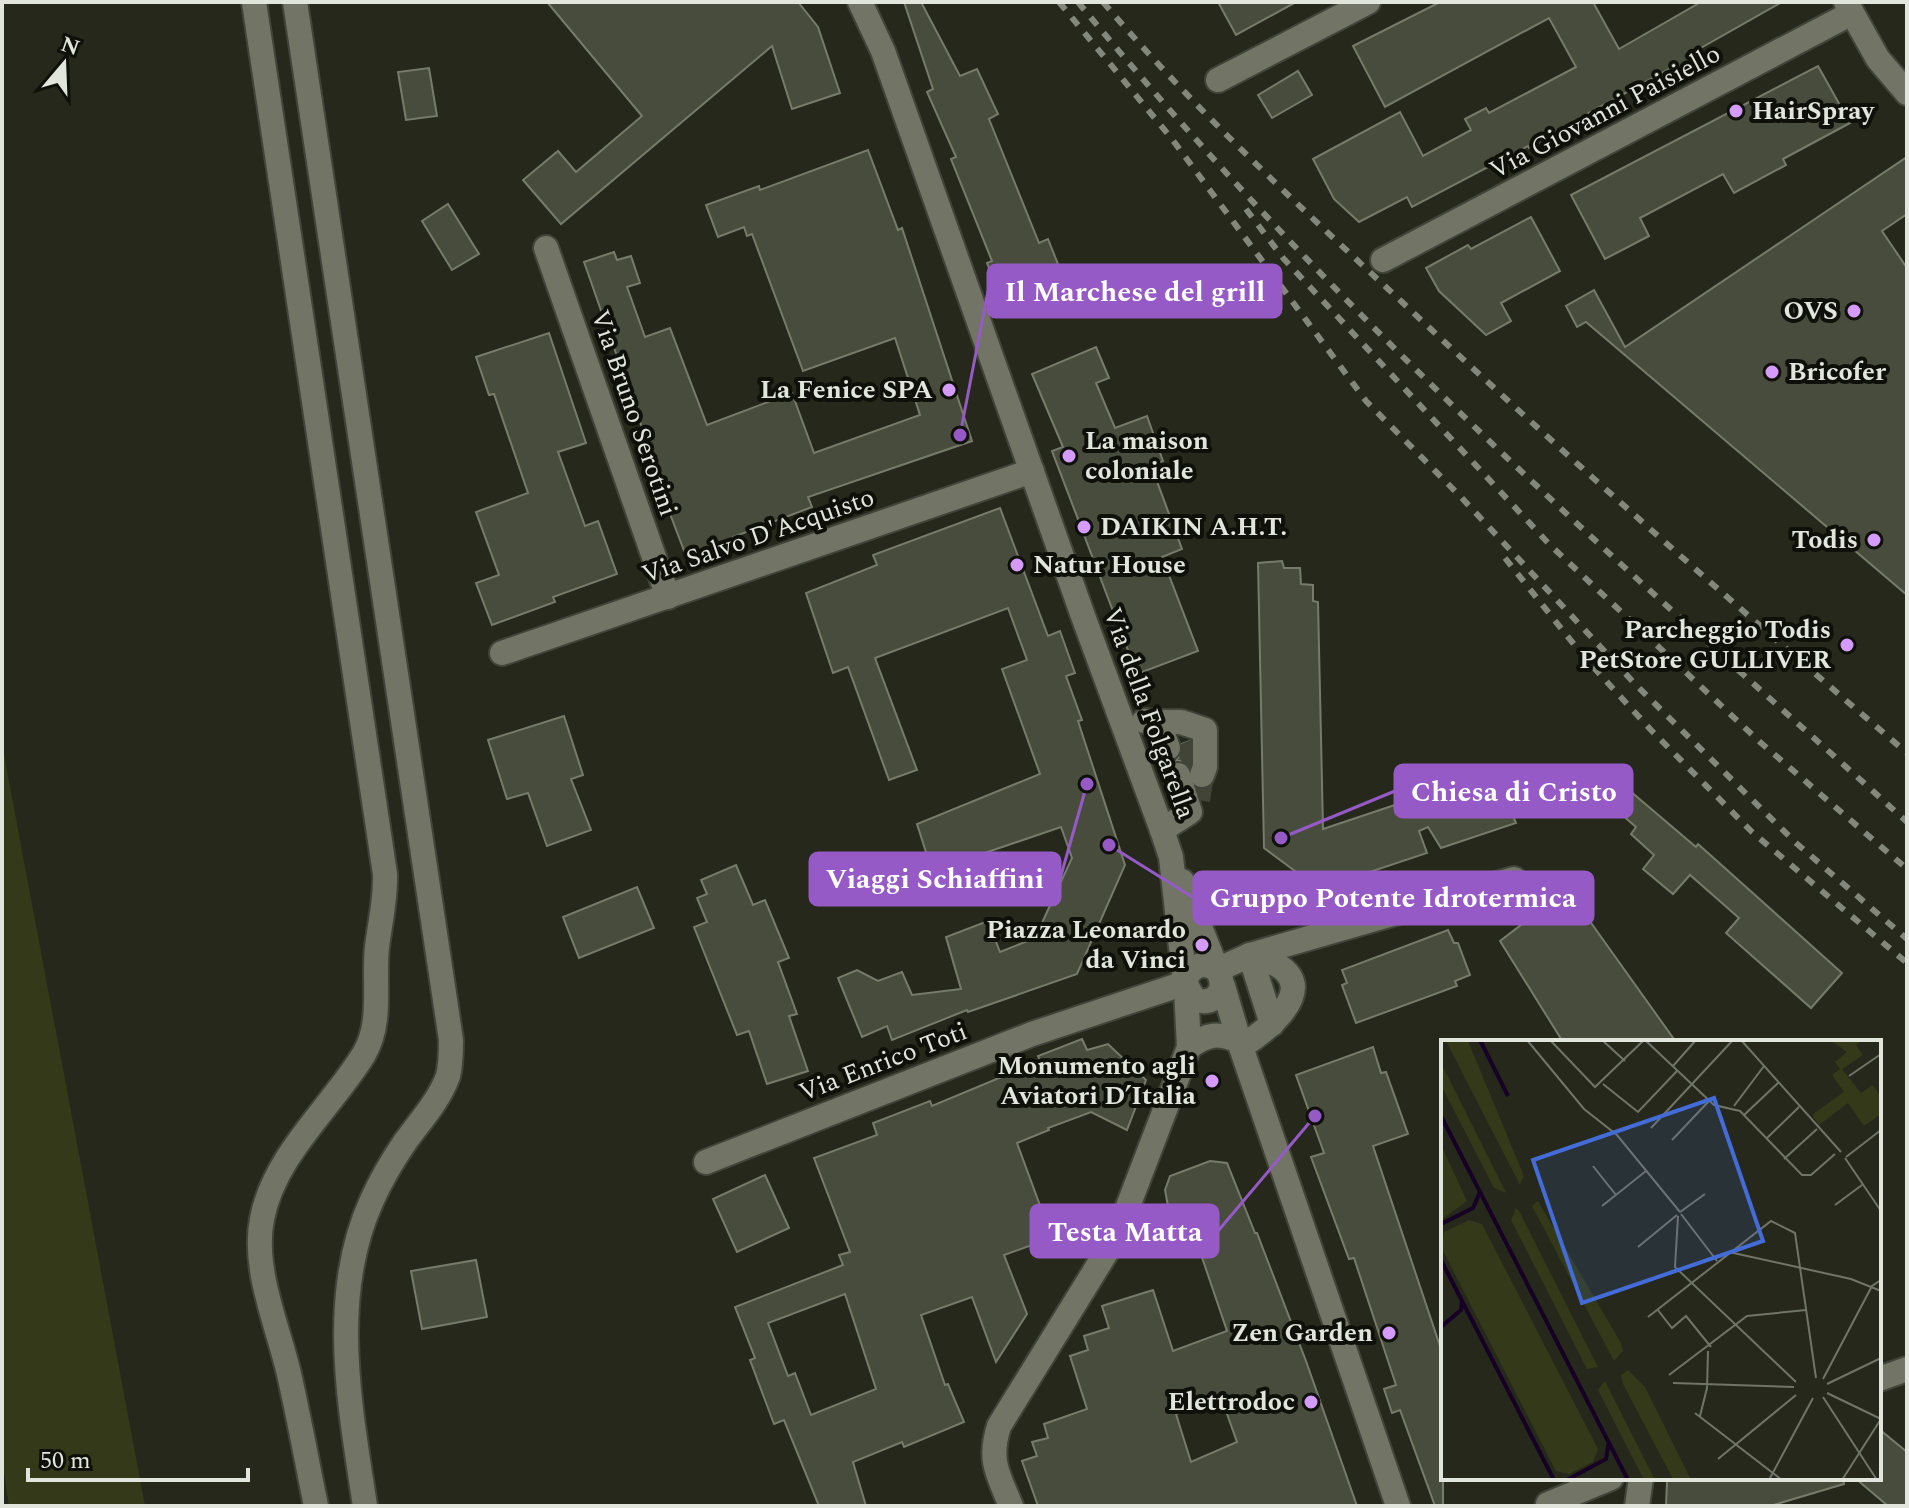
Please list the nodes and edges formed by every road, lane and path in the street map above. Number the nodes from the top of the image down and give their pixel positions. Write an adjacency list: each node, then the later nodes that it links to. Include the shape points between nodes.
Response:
1 (254, 2): 28 (street, via 385,874 371,1037 279,1172 260,1236)
2 (295, 2): 29 (street, via 451,1040 448,1076 382,1179 352,1259 347,1350)
3 (860, 2): 10 (street, Via della Folgarella, via 883,51)
4 (1368, 2): 6 (street)
5 (1849, 8): 7 (street, via 1884,68); 9 (street, Via Giovanni Paisiello)
6 (1218, 80)
7 (1907, 93)
8 (546, 248): 11 (street, Via Bruno Serotini)
9 (1383, 260)
10 (1032, 471): 11 (street, Via Salvo D'Acquisto); 13 (street, Via della Folgarella)
11 (668, 597): 12 (street, Via Salvo D'Acquisto)
12 (502, 653)
13 (1122, 720): 14 (street, Via della Folgarella); 14 (street, via 1173,734 1205,730 1202,775 1188,772 1194,806)
14 (1162, 830): 15 (street, Via della Folgarella)
15 (1171, 857): 18 (street); 19 (street)
16 (1514, 879): 17 (street)
17 (1250, 955): 18 (street); 20 (street, via 1272,1024)
18 (1220, 978): 19 (street, via 1206,964 1189,971); 20 (street)
19 (1186, 986): 21 (street); 22 (street, Via Enrico Toti, via 1082,1016)
20 (1240, 1044): 21 (street, via 1224,1035 1210,1035); 31 (street)
21 (1189, 1047): 30 (street, via 1117,1235 999,1426 993,1447 996,1470)
22 (706, 1162)
23 (1907, 1369): 24 (street)
24 (1881, 1378)
25 (1606, 1480): 27 (street)
26 (1641, 1480): 32 (street)
27 (1547, 1505)
28 (316, 1506)
29 (365, 1506)
30 (1011, 1506)
31 (1398, 1506)
32 (1637, 1506)

